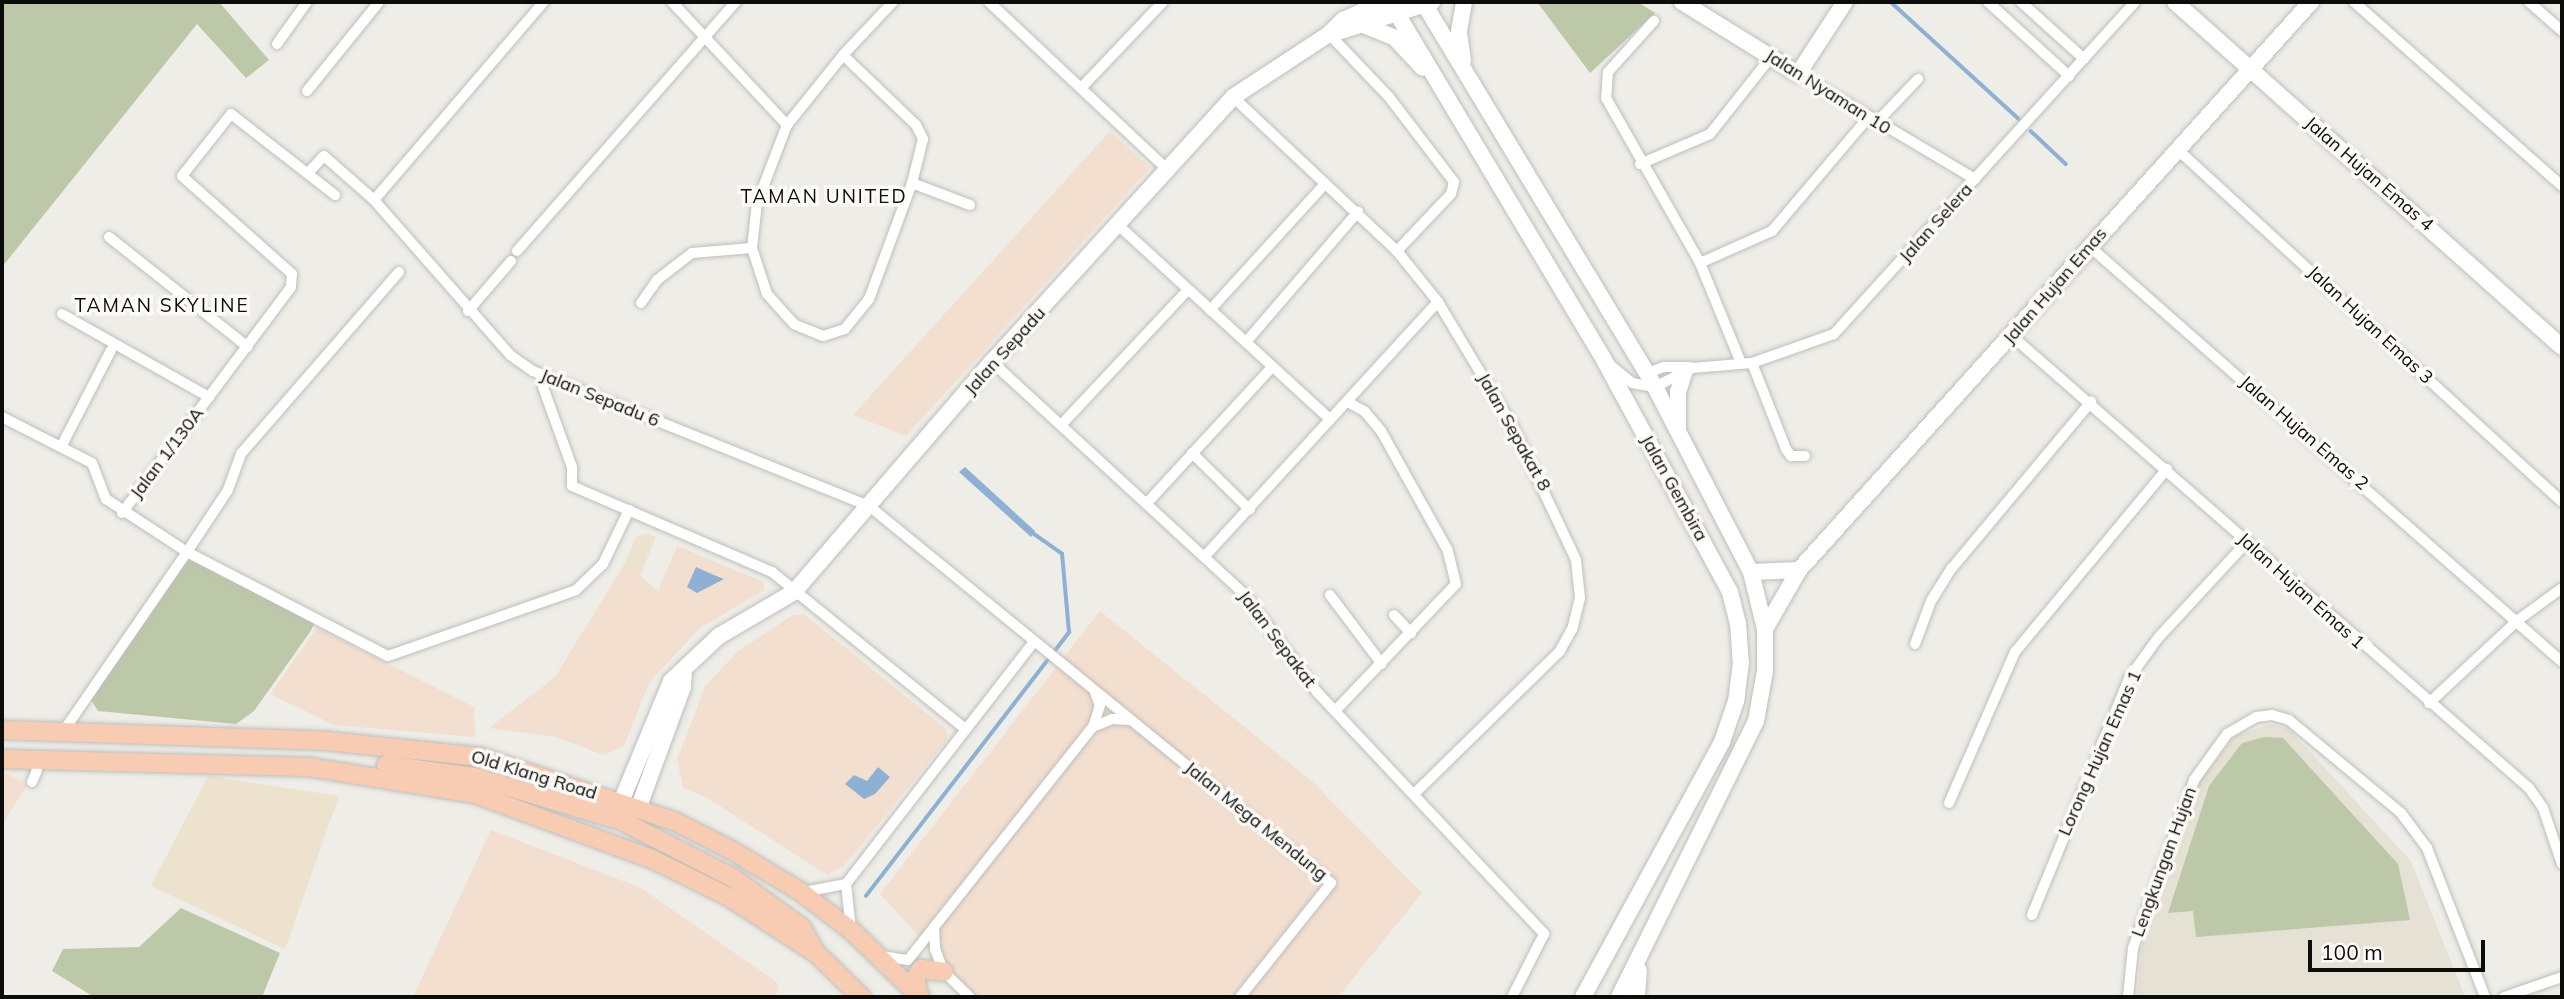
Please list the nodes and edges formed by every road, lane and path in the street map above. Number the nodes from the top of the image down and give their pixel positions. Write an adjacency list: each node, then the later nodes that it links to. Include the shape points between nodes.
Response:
1 (307, 2): 27 (street)
2 (379, 2): 38 (street)
3 (544, 2): 51 (street)
4 (672, 2): 26 (street)
5 (736, 2): 26 (street)
6 (893, 2): 28 (street)
7 (989, 2): 37 (street)
8 (1163, 2): 20 (street)
9 (1426, 2): 21 (street, Jalan Sepadu); 31 (street, Jalan Gembira)
10 (1464, 2): 31 (street, via 1459,30)
11 (1682, 2): 29 (street, Jalan Nyaman 10)
12 (1845, 2): 33 (street)
13 (1988, 2): 34 (street)
14 (2021, 2): 30 (street)
15 (2136, 2): 30 (street, Jalan Selera)
16 (2175, 2): 32 (street, Jalan Hujan Emas 4)
17 (2311, 2): 32 (street, Jalan Hujan Emas)
18 (2354, 2): 49 (street)
19 (2529, 2): 24 (street)
20 (1150, 5): 37 (street)
21 (1390, 5): 22 (street, Jalan Sepadu); 35 (street, Jalan Gembira)
22 (1358, 13): 25 (street, Jalan Sepadu); 35 (street)
23 (1654, 21): 43 (street, via 1608,72 1604,85)
24 (2562, 31)
25 (1329, 34): 39 (street, Jalan Sepadu); 58 (street, via 1389,97 1454,182 1451,194)
26 (702, 37): 41 (street); 65 (street)
27 (277, 44)
28 (843, 55): 41 (street); 47 (street, via 921,131 923,146)
29 (1771, 57): 33 (street, Jalan Nyaman 10); 43 (street, via 1710,134)
30 (2084, 59): 34 (street, Jalan Selera)
31 (1464, 69): 78 (street, Jalan Gembira)
32 (2250, 70): 42 (street, Jalan Hujan Emas); 70 (street, Jalan Hujan Emas 4)
33 (1798, 74): 40 (street, Jalan Nyaman 10)
34 (2069, 76): 46 (street, Jalan Selera)
35 (1436, 78): 72 (street, Jalan Gembira)
36 (1918, 79): 40 (street)
37 (1082, 87): 44 (street)
38 (307, 91)
39 (1233, 97): 44 (street, Jalan Sepadu); 48 (street, Jalan Sepakat 8)
40 (1872, 120): 46 (street, Jalan Nyaman 10); 59 (street, via 1772,231)
41 (787, 125): 57 (street, via 757,203)
42 (2177, 149): 56 (street, Jalan Hujan Emas); 90 (street, Jalan Hujan Emas 3)
43 (1640, 164): 59 (street)
44 (1166, 168): 54 (street, Jalan Sepadu)
45 (307, 173): 50 (street); 51 (street, Jalan Sepadu 6, via 324,156); 69 (street, Jalan 1/130A, via 231,114 182,176 292,274 291,287)
46 (1975, 179): 74 (street, Jalan Selera, via 1834,334)
47 (912, 183): 52 (street); 57 (street, via 869,299 854,322 836,334 809,332 776,306 760,279)
48 (1325, 184): 53 (street, Jalan Sepakat 8); 64 (street)
49 (2562, 186)
50 (335, 195)
51 (373, 200): 65 (street, Jalan Sepadu 6)
52 (970, 205)
53 (1358, 212): 58 (street, Jalan Sepakat 8); 68 (street)
54 (1117, 224): 61 (street); 73 (street, Jalan Sepadu)
55 (109, 237): 69 (street)
56 (2089, 246): 67 (street, Jalan Hujan Emas); 105 (street, Jalan Hujan Emas 2)
57 (752, 248): 63 (street, via 692,253 657,280)
58 (1397, 251): 62 (street, Jalan Sepakat 8)
59 (1700, 262): 74 (street)
60 (399, 272): 97 (street, via 241,454 228,491)
61 (1188, 290): 64 (street); 84 (street)
62 (1438, 302): 80 (street); 124 (street, Jalan Sepakat 8, via 1552,500 1581,579 1572,628 1559,652)
63 (641, 303)
64 (1210, 310): 68 (street)
65 (468, 312): 77 (street, Jalan Sepadu 6, via 510,355)
66 (62, 314): 79 (street)
67 (2012, 336): 81 (street, Jalan Hujan Emas 1); 99 (street, Jalan Hujan Emas)
68 (1246, 342): 75 (street)
69 (248, 347): 79 (street, Jalan 1/130A)
70 (2562, 347)
71 (111, 350): 86 (street)
72 (1604, 360): 78 (street, via 1632,383); 139 (street, Jalan Gembira, via 1730,592 1741,662 1736,701 1722,742)
73 (992, 362): 84 (street, Jalan Sepakat); 92 (street, Jalan Sepadu)
74 (1746, 363): 76 (street, Jalan Selera); 88 (street, via 1791,456)
75 (1272, 366): 83 (street); 87 (street)
76 (1689, 369): 78 (street, Jalan Selera); 85 (street, via 1678,392)
77 (548, 378): 92 (street, Jalan Sepadu 6); 93 (street, via 542,387 572,467 572,486)
78 (1652, 380): 85 (street, Jalan Gembira)
79 (209, 397): 95 (street, Jalan 1/130A)
80 (1348, 402): 83 (street); 107 (street, via 1364,411 1381,431 1456,570 1456,584)
81 (2091, 402): 89 (street, Jalan Hujan Emas 1); 109 (street, via 1952,568 1931,601)
82 (2, 417): 86 (street)
83 (1330, 419): 94 (street)
84 (1062, 424): 91 (street, Jalan Sepakat)
85 (1678, 431): 100 (street, Jalan Gembira)
86 (61, 447): 95 (street, via 92,463 106,499)
87 (1192, 453): 91 (street); 94 (street)
88 (1805, 456)
89 (2167, 469): 96 (street, Jalan Hujan Emas 1); 125 (street, via 2015,652)
90 (2562, 502)
91 (1147, 503): 98 (street, Jalan Sepakat)
92 (869, 506): 102 (street, Jalan Sepadu); 108 (street, Jalan Sepadu 6)
93 (629, 510): 97 (street, Jalan 1/130A, via 603,564 576,590 388,656); 102 (street, via 772,572)
94 (1250, 510): 98 (street)
95 (122, 513): 97 (street, Jalan 1/130A)
96 (2246, 543): 113 (street, Jalan Hujan Emas 1); 131 (street, Lorong Hujan Emas 1, via 2158,638 2129,678)
97 (187, 552): 119 (street)
98 (1205, 556): 114 (street, Jalan Sepakat, via 1245,595)
99 (1799, 570): 100 (street); 106 (street, Jalan Hujan Emas)
100 (1751, 572): 106 (street, Jalan Gembira)
101 (2562, 588): 105 (street)
102 (794, 592): 117 (street); 126 (street, Jalan Sepadu, via 719,636 684,670 683,687)
103 (1330, 595): 111 (street)
104 (1394, 615): 107 (street)
105 (2518, 621): 110 (street, Jalan Hujan Emas 2); 113 (street)
106 (1765, 629): 136 (street, Jalan Gembira, via 1765,671 1756,721)
107 (1412, 633): 111 (street)
108 (1036, 643): 112 (street, Jalan Mega Mendung); 117 (street)
109 (1915, 644)
110 (2562, 663)
111 (1382, 664): 114 (street)
112 (1094, 690): 115 (street, Jalan Mega Mendung); 116 (street, via 1100,706)
113 (2429, 703): 128 (street, Jalan Hujan Emas 1, via 2529,788 2543,808)
114 (1335, 711): 124 (street, Jalan Sepakat)
115 (1132, 720): 116 (street, via 1112,719); 143 (street, Jalan Mega Mendung, via 1331,883)
116 (1093, 727): 132 (street)
117 (965, 729): 129 (street)
118 (2, 730): 119 (main road, Old Klang Road)
119 (63, 732): 126 (main road, Old Klang Road, via 327,741 437,751 481,757)
120 (2, 759): 121 (main road, Old Klang Road)
121 (34, 760): 122 (main road, Old Klang Road); 123 (street, via 37,770)
122 (309, 767): 127 (main road, via 348,761 475,777); 135 (main road, Old Klang Road, via 422,782 559,822 654,860 729,897)
123 (32, 782)
124 (1415, 793): 144 (street, Jalan Sepakat, via 1544,934)
125 (1950, 803)
126 (630, 805): 127 (main road); 130 (main road, Old Klang Road, via 733,851)
127 (622, 821): 135 (main road, via 735,879 802,929)
128 (2562, 864)
129 (846, 884): 130 (street); 133 (street)
130 (801, 892): 133 (main road, Old Klang Road)
131 (2032, 915)
132 (934, 928): 134 (street, via 908,960); 137 (street, via 935,949)
133 (852, 931): 134 (main road, Old Klang Road)
134 (875, 952): 140 (main road, Old Klang Road)
135 (817, 954): 141 (main road, Old Klang Road)
136 (1641, 957): 145 (street, Jalan Gembira); 146 (street)
137 (944, 972): 140 (main road, via 921,969 915,979); 142 (street)
138 (2562, 977): 149 (street)
139 (1587, 994)
140 (919, 996)
141 (861, 997)
142 (970, 997)
143 (1240, 997)
144 (1512, 997)
145 (1619, 997)
146 (1637, 997)
147 (2128, 997): 148 (street, Lengkungan Hujan, via 2133,948 2194,780 2227,734 2256,717 2272,715 2289,720 2401,813 2427,848)
148 (2485, 997)
149 (2504, 997)

